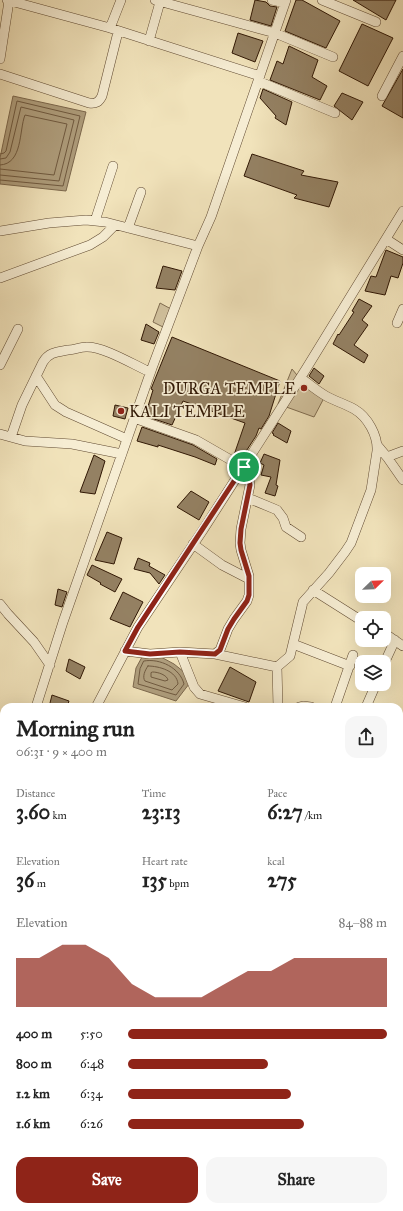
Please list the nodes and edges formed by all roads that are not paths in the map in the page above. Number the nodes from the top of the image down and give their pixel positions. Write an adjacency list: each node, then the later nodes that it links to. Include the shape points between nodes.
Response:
1 (8, 0): 8 (street); 13 (street)
2 (121, 0): 8 (street)
3 (272, 0): 6 (street)
4 (322, 0): 7 (street)
5 (158, 1): 9 (street); 10 (street)
6 (285, 2): 9 (street)
7 (376, 22)
8 (114, 30): 10 (street); 14 (street, via 102,96 95,103)
9 (275, 33): 12 (street); 15 (street)
10 (149, 41): 15 (street)
11 (403, 56): 16 (street)
12 (333, 57)
13 (0, 59)
14 (0, 74)
15 (259, 78): 17 (street); 26 (street, via 211,217)
16 (382, 96)
17 (335, 113)
18 (113, 166): 21 (street)
19 (141, 192): 23 (street)
20 (402, 214): 25 (street)
21 (95, 221): 22 (street); 24 (street, via 49,223)
22 (115, 225): 23 (street); 28 (street, via 90,245)
23 (128, 228): 26 (street)
24 (0, 231)
25 (386, 240): 27 (street); 35 (street)
26 (198, 246): 33 (street)
27 (403, 250)
28 (0, 278)
29 (403, 309): 30 (street)
30 (397, 323)
31 (18, 329): 32 (street)
32 (0, 365)
33 (150, 372): 34 (street, via 104,350 86,347 52,353 47,356); 36 (street)
34 (36, 376): 38 (street); 39 (street, via 55,405)
35 (301, 378): 40 (street, via 327,396 357,411 374,433); 44 (street)
36 (134, 418): 39 (street); 44 (street, via 196,440)
37 (0, 434): 38 (street)
38 (11, 437): 42 (street, via 37,443 72,444)
39 (127, 439): 42 (street)
40 (377, 445): 43 (street); 50 (street, via 370,490 356,530 345,552)
41 (403, 451): 43 (street)
42 (122, 454): 62 (street)
43 (387, 457): 45 (street)
44 (245, 465): 46 (street, via 250,478); 48 (street)
45 (403, 480)
46 (248, 498): 47 (street, via 274,508 281,514 286,527); 49 (street, via 240,543)
47 (300, 537)
48 (193, 544): 49 (street); 57 (street)
49 (249, 580): 59 (street, via 247,601 228,629 220,650)
50 (312, 590): 52 (street); 55 (street, via 301,607)
51 (0, 604): 62 (street, via 34,642)
52 (355, 617)
53 (391, 637): 54 (street)
54 (395, 640): 56 (street); 61 (street)
55 (293, 644): 63 (street); 64 (street, via 290,656)
56 (403, 646)
57 (125, 651): 58 (street, via 150,654); 67 (street)
58 (180, 652): 59 (street); 68 (street, via 194,687 200,694)
59 (215, 654): 64 (street)
60 (353, 655): 63 (street)
61 (388, 655)
62 (50, 665): 66 (street)
63 (350, 666): 70 (street)
64 (277, 667): 69 (street)
65 (373, 691): 71 (street)
66 (37, 703)
67 (98, 703)
68 (230, 703)
69 (278, 703)
70 (336, 703)
71 (368, 703)

